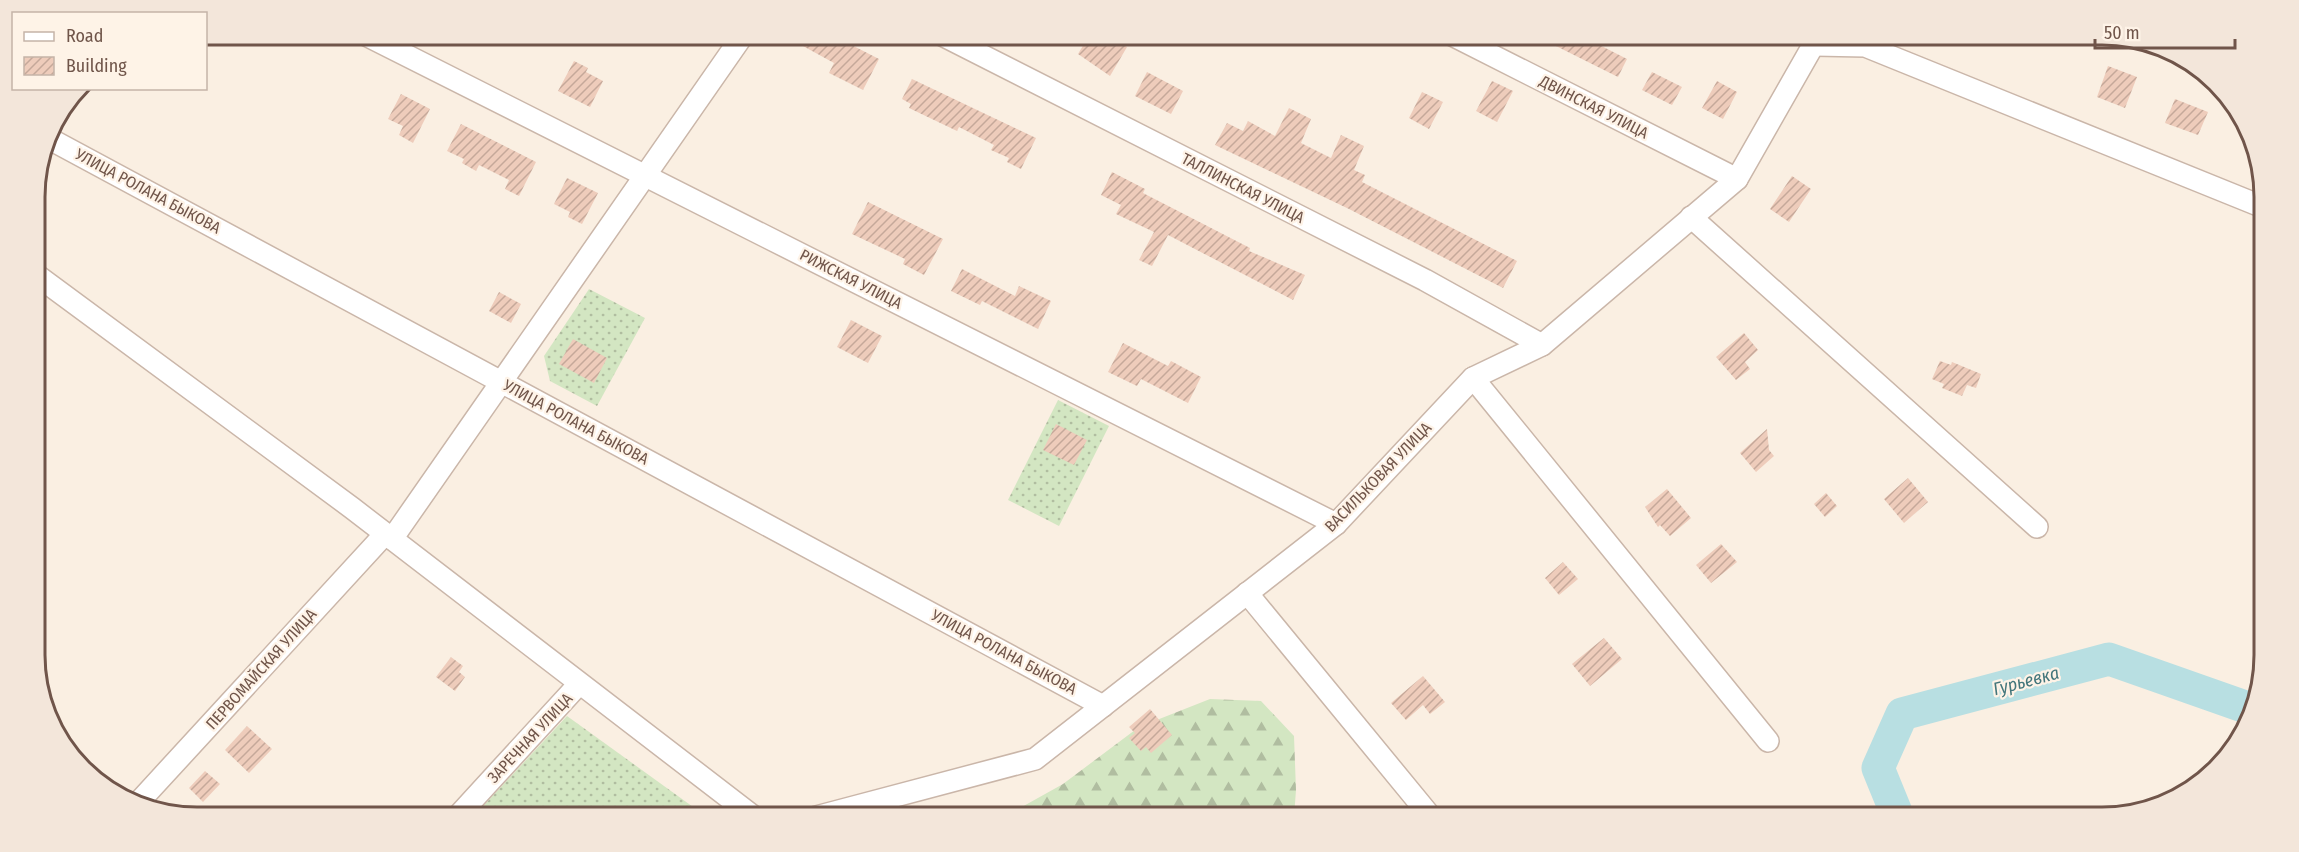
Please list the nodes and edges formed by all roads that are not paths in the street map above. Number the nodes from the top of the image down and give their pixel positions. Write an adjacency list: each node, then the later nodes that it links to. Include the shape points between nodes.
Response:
1 (388, 45): 8 (street, РИЖСКАЯ УЛИЦА)
2 (736, 45): 8 (street, ПЕРВОМАЙСКАЯ УЛИЦА)
3 (964, 45): 13 (street, ТАЛЛИНСКАЯ УЛИЦА, via 1425,280)
4 (1474, 45): 9 (street, ДВИНСКАЯ УЛИЦА)
5 (1814, 45): 9 (street, ВАСИЛЬКОВАЯ УЛИЦА)
6 (1857, 45): 10 (street)
7 (56, 142): 15 (street, УЛИЦА РОЛАНА БЫКОВА)
8 (647, 176): 15 (street, ПЕРВОМАЙСКАЯ УЛИЦА); 16 (street, РИЖСКАЯ УЛИЦА)
9 (1737, 179): 11 (street, ВАСИЛЬКОВАЯ УЛИЦА)
10 (2254, 203)
11 (1691, 217): 13 (street, ВАСИЛЬКОВАЯ УЛИЦА); 17 (street)
12 (45, 281): 18 (street)
13 (1542, 345): 14 (street, ВАСИЛЬКОВАЯ УЛИЦА)
14 (1473, 378): 16 (street, ВАСИЛЬКОВАЯ УЛИЦА); 22 (street)
15 (502, 382): 18 (street, ПЕРВОМАЙСКАЯ УЛИЦА); 21 (street, УЛИЦА РОЛАНА БЫКОВА)
16 (1336, 524): 19 (street, ВАСИЛЬКОВАЯ УЛИЦА)
17 (2037, 527)
18 (388, 536): 20 (street); 23 (street, ПЕРВОМАЙСКАЯ УЛИЦА)
19 (1247, 593): 21 (street, ВАСИЛЬКОВАЯ УЛИЦА); 27 (street)
20 (579, 684): 24 (street, ЗАРЕЧНАЯ УЛИЦА); 25 (street)
21 (1103, 706): 26 (street, ВАСИЛЬКОВАЯ УЛИЦА, via 1035,759)
22 (1768, 741)
23 (144, 797)
24 (467, 807)
25 (741, 807)
26 (854, 807)
27 (1423, 807)

